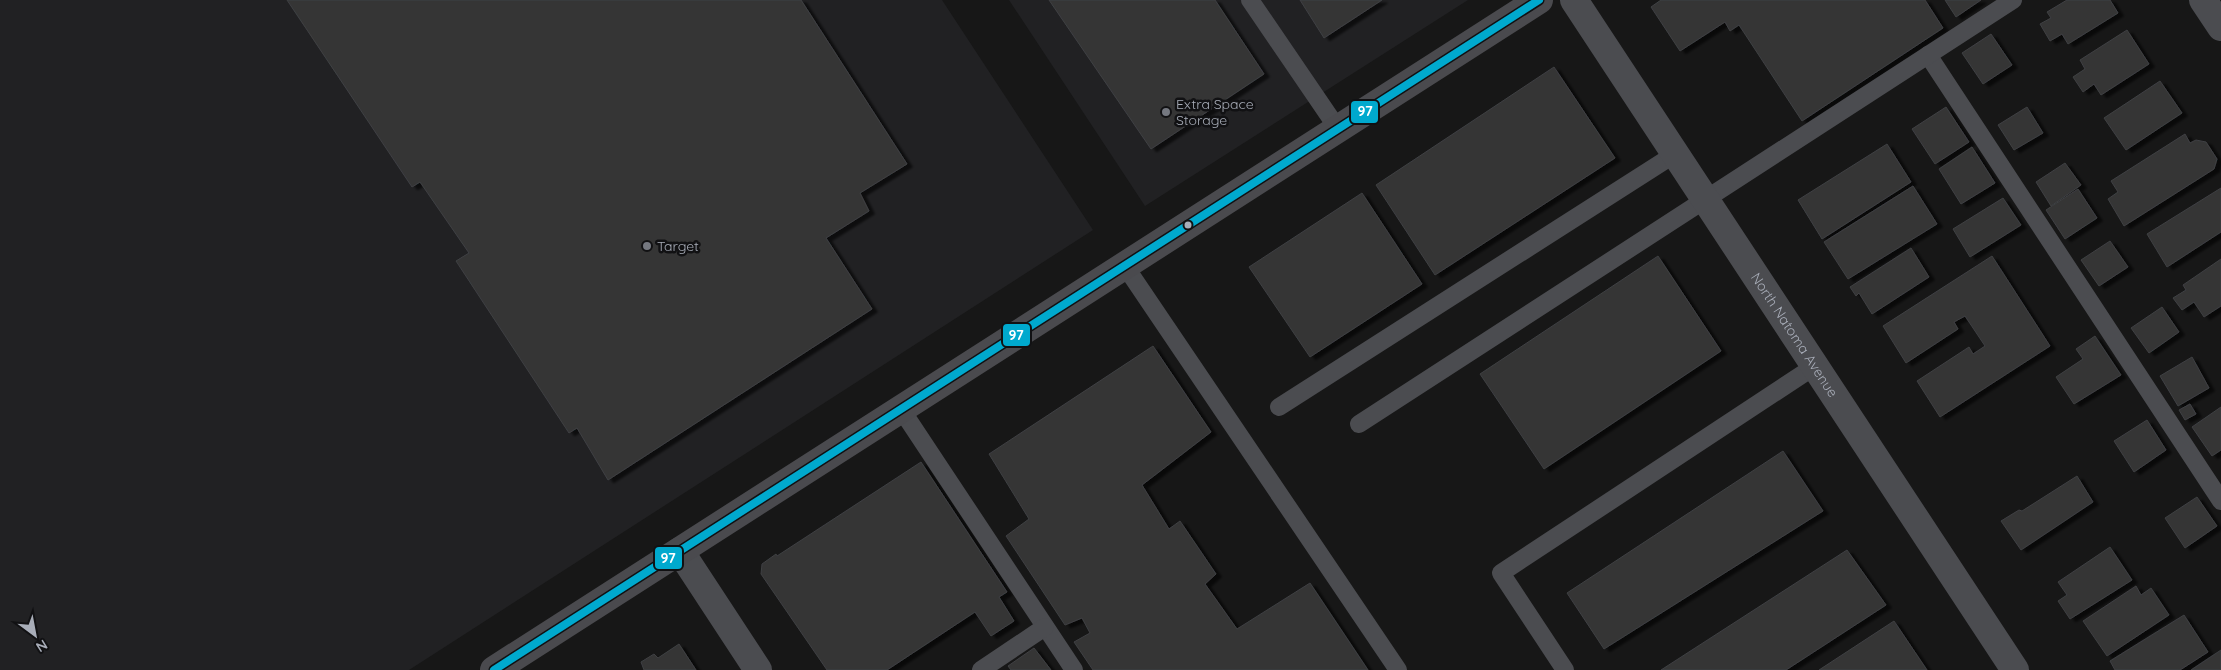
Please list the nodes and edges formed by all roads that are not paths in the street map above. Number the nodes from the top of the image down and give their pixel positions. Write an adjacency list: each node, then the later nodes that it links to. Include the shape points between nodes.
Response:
1 (1250, 0): 8 (lane)
2 (1539, 0): 8 (main road)
3 (1574, 0): 9 (street, North Natoma Avenue)
4 (2013, 0): 7 (lane)
5 (2203, 0): 6 (street)
6 (2221, 27)
7 (1928, 55): 10 (lane); 16 (lane)
8 (1338, 129): 11 (main road)
9 (1675, 154): 10 (street, North Natoma Avenue); 13 (lane)
10 (1705, 200): 12 (street, North Natoma Avenue); 15 (lane)
11 (1125, 266): 14 (main road); 23 (lane)
12 (1815, 366): 24 (lane, via 1501,573); 25 (street, North Natoma Avenue)
13 (1278, 407)
14 (901, 409): 17 (main road); 18 (lane)
15 (1359, 424)
16 (2221, 501)
17 (680, 551): 19 (main road); 20 (street)
18 (1046, 627): 21 (lane); 22 (lane)
19 (494, 670)
20 (758, 670)
21 (981, 670)
22 (1074, 670)
23 (1398, 670)
24 (1565, 670)
25 (2015, 670)

